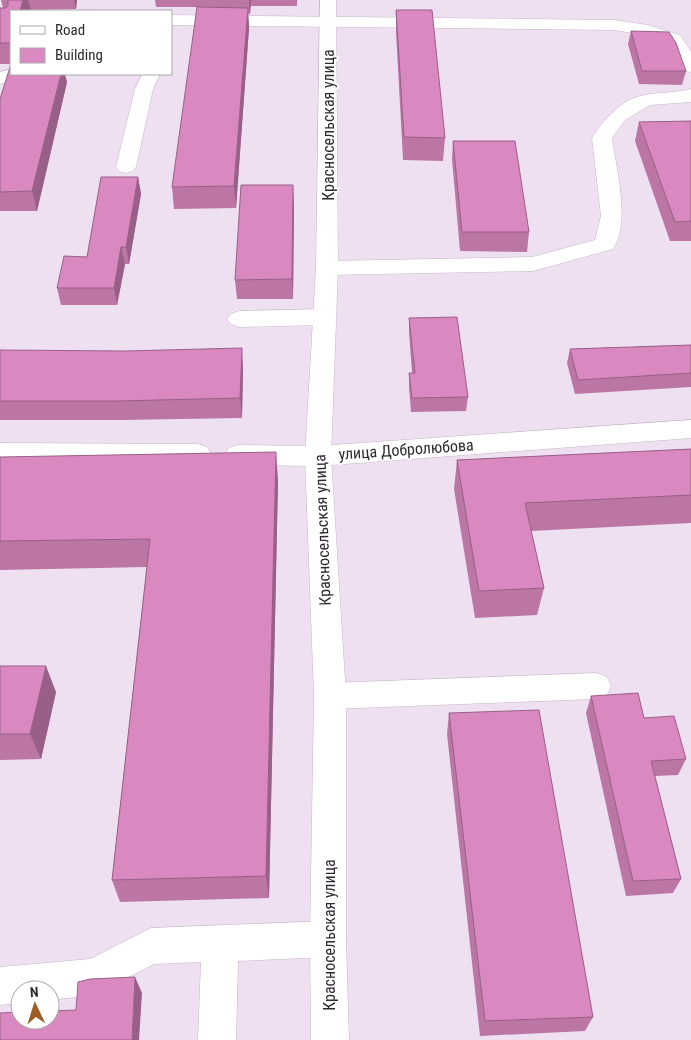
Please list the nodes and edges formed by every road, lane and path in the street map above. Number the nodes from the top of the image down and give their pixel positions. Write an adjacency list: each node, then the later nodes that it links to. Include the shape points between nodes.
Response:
1 (328, 10): 2 (main road); 3 (main road, via 614,25 648,30 674,39); 7 (main road, Красносельская улица)
2 (172, 22)
3 (691, 68)
4 (151, 75): 6 (main road, via 144,89)
5 (691, 95): 7 (main road, via 646,100 618,116 602,138 612,216 605,244 532,264)
6 (126, 167)
7 (327, 268): 8 (main road, Красносельская улица)
8 (325, 317): 9 (main road); 12 (main road, Красносельская улица)
9 (239, 319)
10 (691, 429): 12 (main road, улица Добролюбова)
11 (0, 452): 12 (main road, улица Добролюбова)
12 (318, 456): 14 (main road, Красносельская улица)
13 (596, 686): 14 (main road)
14 (330, 696): 15 (main road, Красносельская улица)
15 (328, 939): 16 (main road); 19 (main road, Красносельская улица)
16 (220, 944): 17 (main road, via 151,946 94,977); 18 (main road)
17 (0, 986)
18 (217, 1040)
19 (330, 1040)

